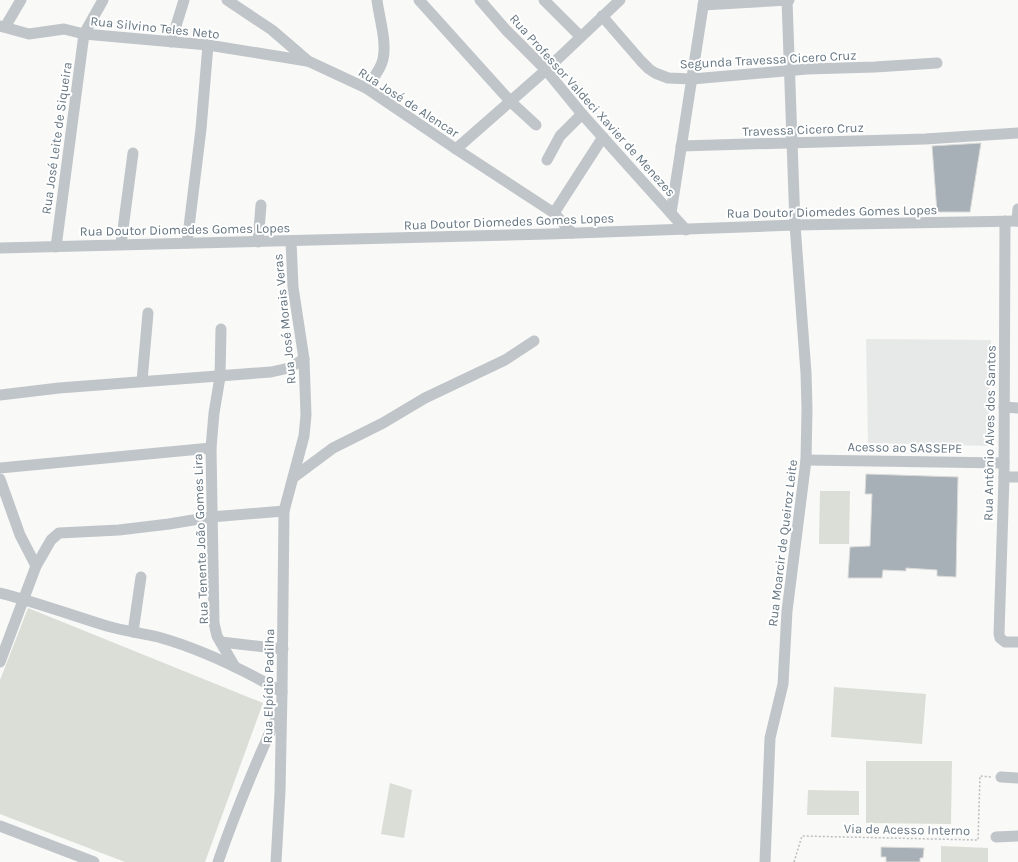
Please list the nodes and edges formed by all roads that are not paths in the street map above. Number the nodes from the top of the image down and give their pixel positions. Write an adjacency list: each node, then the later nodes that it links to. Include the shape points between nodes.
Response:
1 (21, 0): 13 (street)
2 (103, 0): 14 (street)
3 (184, 0): 16 (street)
4 (228, 0): 18 (street, Rua José de Alencar, via 272,30)
5 (377, 0): 23 (street, via 383,60)
6 (420, 0): 24 (street)
7 (480, 0): 20 (street, Rua Professor Valdeci Xavier de Menezes)
8 (544, 0): 15 (street)
9 (620, 0): 12 (street)
10 (788, 0): 11 (street); 21 (street, Rua Moarcir de Queiroz Leite)
11 (704, 2): 22 (street)
12 (602, 16): 15 (street); 22 (street, Segunda Travessa Cicero Cruz, via 649,70 668,78)
13 (3, 27): 14 (street, Rua Silvino Teles Neto, via 29,34 64,29)
14 (84, 34): 16 (street, Rua Silvino Teles Neto); 47 (street, Rua José Leite de Siqueira)
15 (580, 36): 20 (street)
16 (171, 42): 17 (street, Rua Silvino Teles Neto)
17 (208, 45): 18 (street, Rua Silvino Teles Neto); 45 (street)
18 (308, 61): 23 (street, Rua José de Alencar)
19 (937, 63): 21 (street, Segunda Travessa Cicero Cruz)
20 (546, 70): 24 (street); 25 (street, Rua Professor Valdeci Xavier de Menezes)
21 (790, 71): 22 (street, Segunda Travessa Cicero Cruz); 29 (street, Rua Moarcir de Queiroz Leite)
22 (692, 79): 30 (street)
23 (366, 88): 31 (street, Rua José de Alencar)
24 (511, 102): 26 (street); 31 (street)
25 (582, 114): 28 (street, Rua Professor Valdeci Xavier de Menezes); 33 (street, via 560,136)
26 (536, 125)
27 (1018, 133): 29 (street, Travessa Cicero Cruz)
28 (603, 137): 36 (street); 37 (street, Rua Professor Valdeci Xavier de Menezes)
29 (792, 143): 30 (street, Travessa Cicero Cruz); 40 (street, Rua Moarcir de Queiroz Leite)
30 (681, 146): 37 (street)
31 (456, 149): 36 (street, Rua José de Alencar)
32 (133, 153): 46 (street)
33 (547, 160)
34 (261, 205): 44 (street)
35 (1018, 209): 39 (street)
36 (554, 213): 42 (street, Rua José de Alencar)
37 (671, 213): 41 (street, Rua Professor Valdeci Xavier de Menezes)
38 (1005, 221): 39 (street, Rua Doutor Diomedes Gomes Lopes); 40 (street, Rua Doutor Diomedes Gomes Lopes); 56 (street, Rua Antônio Alves dos Santos)
39 (1018, 221)
40 (794, 225): 41 (street, Rua Doutor Diomedes Gomes Lopes); 59 (street, Rua Moarcir de Queiroz Leite, via 806,373)
41 (686, 230): 42 (street, Rua Doutor Diomedes Gomes Lopes)
42 (572, 233): 43 (street, Rua Doutor Diomedes Gomes Lopes)
43 (291, 241): 44 (street, Rua Doutor Diomedes Gomes Lopes); 52 (street, Rua José Morais Veras, via 293,287)
44 (258, 242): 45 (street, Rua Doutor Diomedes Gomes Lopes)
45 (187, 243): 46 (street, Rua Doutor Diomedes Gomes Lopes)
46 (121, 244): 47 (street, Rua Doutor Diomedes Gomes Lopes)
47 (56, 247): 48 (street, Rua Doutor Diomedes Gomes Lopes)
48 (0, 248)
49 (148, 313): 54 (street)
50 (221, 329): 53 (street, Rua Tenente João Gomes Lira)
51 (534, 341): 62 (street, via 505,360 425,398 333,448)
52 (304, 359): 53 (street, via 281,370); 62 (street, Rua José Morais Veras, via 306,415 304,436)
53 (220, 376): 54 (street); 58 (street, Rua Tenente João Gomes Lira)
54 (142, 382): 55 (street)
55 (0, 395)
56 (1004, 408): 57 (street); 60 (street, Rua Antônio Alves dos Santos)
57 (1018, 408)
58 (211, 448): 61 (street); 67 (street, Rua Tenente João Gomes Lira)
59 (806, 460): 60 (street, Acesso ao SASSEPE); 88 (street, Rua Moarcir de Queiroz Leite, via 787,610 783,684 770,738)
60 (1004, 463): 63 (street, Rua Antônio Alves dos Santos)
61 (0, 468)
62 (294, 477): 66 (street, Rua José Morais Veras)
63 (1004, 477): 64 (street); 74 (street, Rua Antônio Alves dos Santos, via 999,634 1005,642)
64 (1018, 477)
65 (0, 479): 68 (street, via 20,535)
66 (284, 511): 67 (street); 75 (street, Rua Elpídio Padilha)
67 (212, 517): 68 (street, via 118,530 59,533 51,540); 73 (street, Rua Tenente João Gomes Lira, via 214,623)
68 (36, 566): 71 (street)
69 (141, 577): 72 (street)
70 (0, 593): 71 (street)
71 (23, 599): 72 (street); 76 (street)
72 (133, 632): 77 (street, via 157,637)
73 (221, 642): 75 (street); 77 (street, Rua Tenente João Gomes Lira)
74 (1018, 642)
75 (283, 649): 78 (street, Rua Elpídio Padilha)
76 (0, 662)
77 (236, 667): 78 (street)
78 (282, 692): 79 (street, Rua Elpídio Padilha)
79 (282, 706): 86 (street, via 244,791); 87 (street, Rua Elpídio Padilha)
80 (1000, 778): 81 (street)
81 (1018, 778)
82 (0, 826): 85 (street)
83 (996, 836): 84 (street)
84 (1018, 836)
85 (94, 862)
86 (218, 862)
87 (276, 862)
88 (765, 862)

